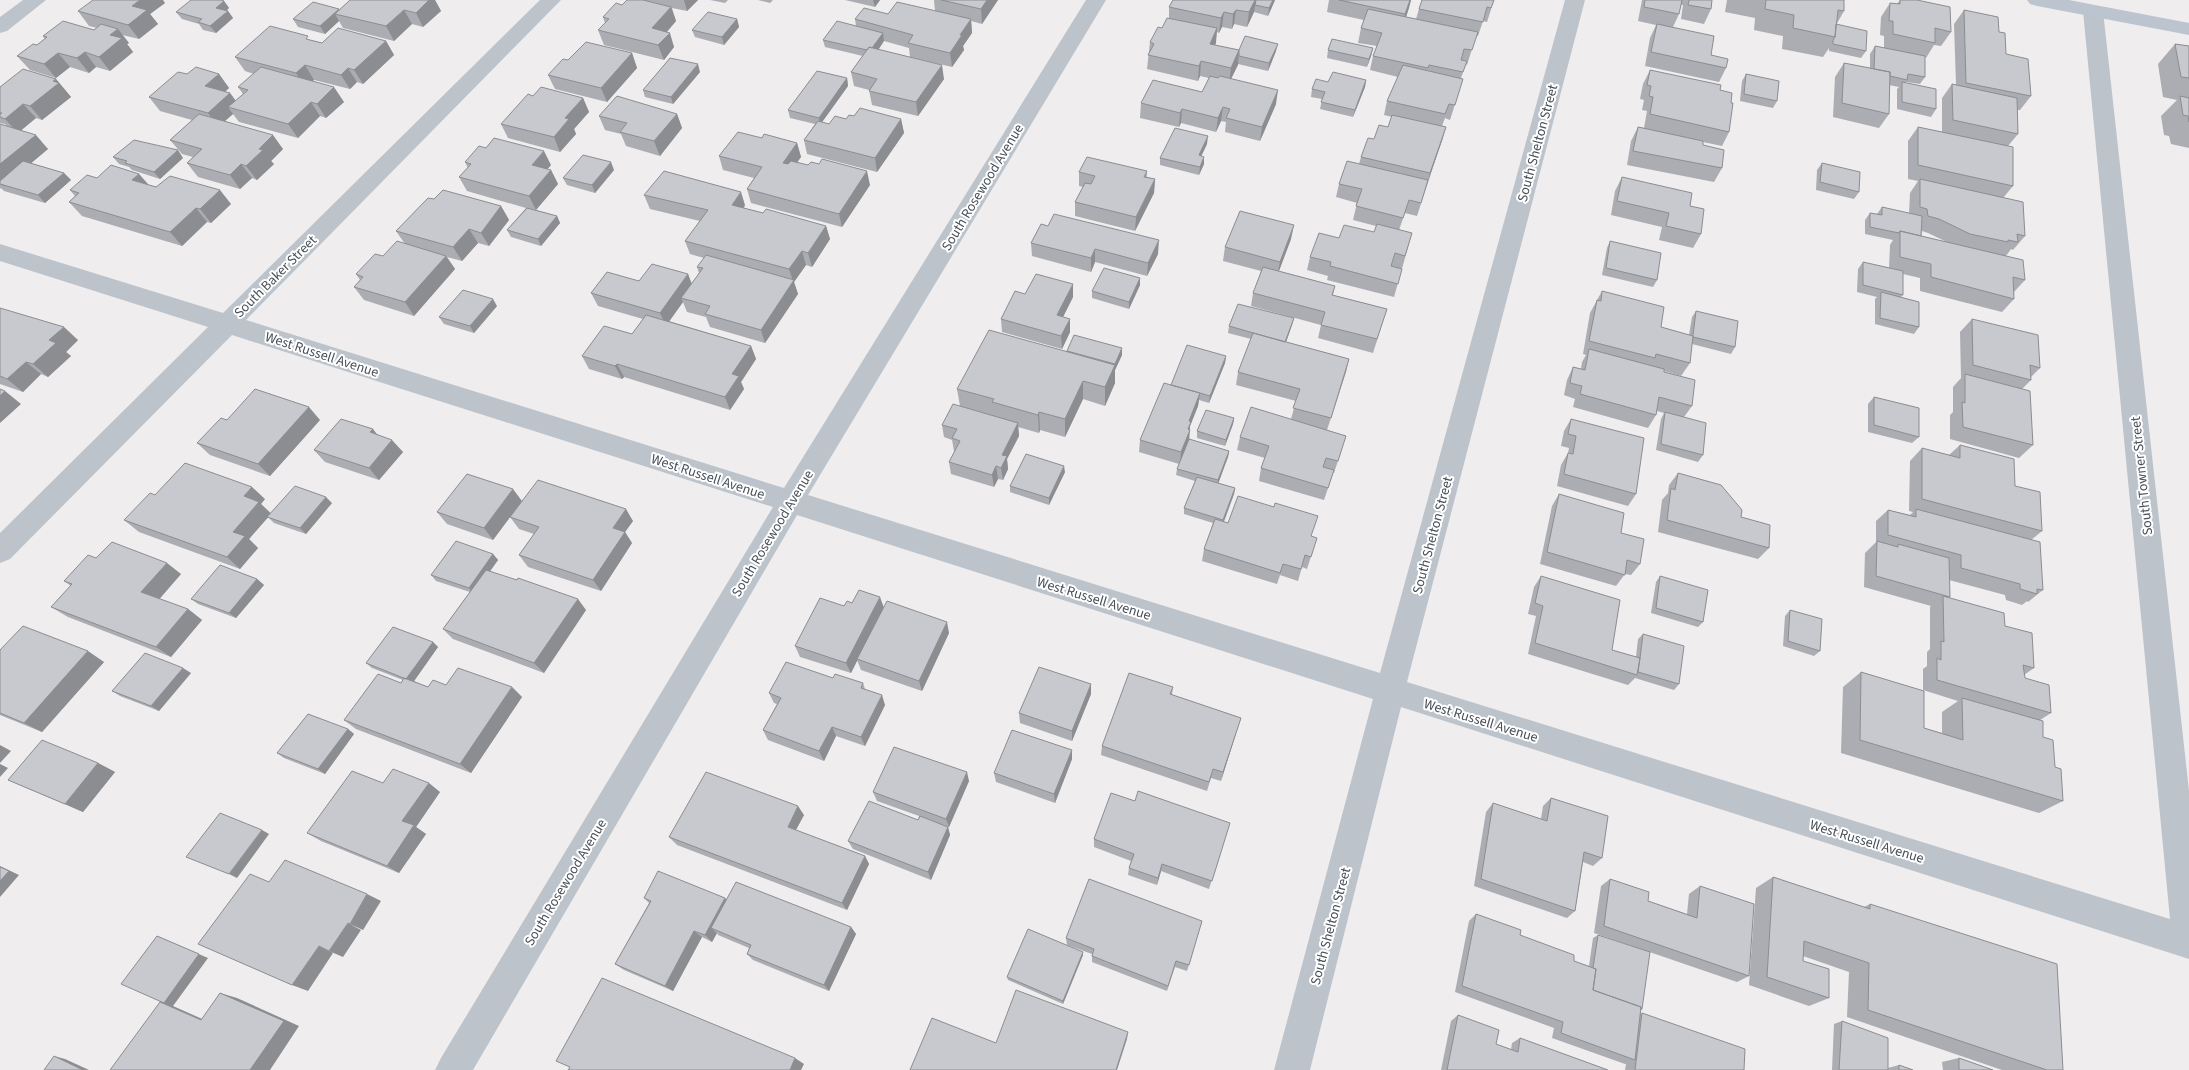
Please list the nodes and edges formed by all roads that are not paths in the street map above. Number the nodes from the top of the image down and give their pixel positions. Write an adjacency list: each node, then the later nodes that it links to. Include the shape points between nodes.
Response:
1 (36, 0): 7 (street)
2 (551, 0): 10 (street, South Baker Street)
3 (1096, 0): 11 (street, South Rosewood Avenue)
4 (1575, 0): 13 (street, South Shelton Street)
5 (2037, 0): 6 (street)
6 (2092, 11): 8 (street); 14 (street, South Towner Street)
7 (0, 27)
8 (2189, 29)
9 (0, 252): 10 (street, West Russell Avenue)
10 (227, 324): 11 (street, West Russell Avenue); 12 (street, South Baker Street)
11 (790, 502): 13 (street, West Russell Avenue); 15 (street, South Rosewood Avenue)
12 (0, 551)
13 (1390, 691): 14 (street, West Russell Avenue); 16 (street, South Shelton Street)
14 (2189, 942)
15 (453, 1070)
16 (1292, 1070)

